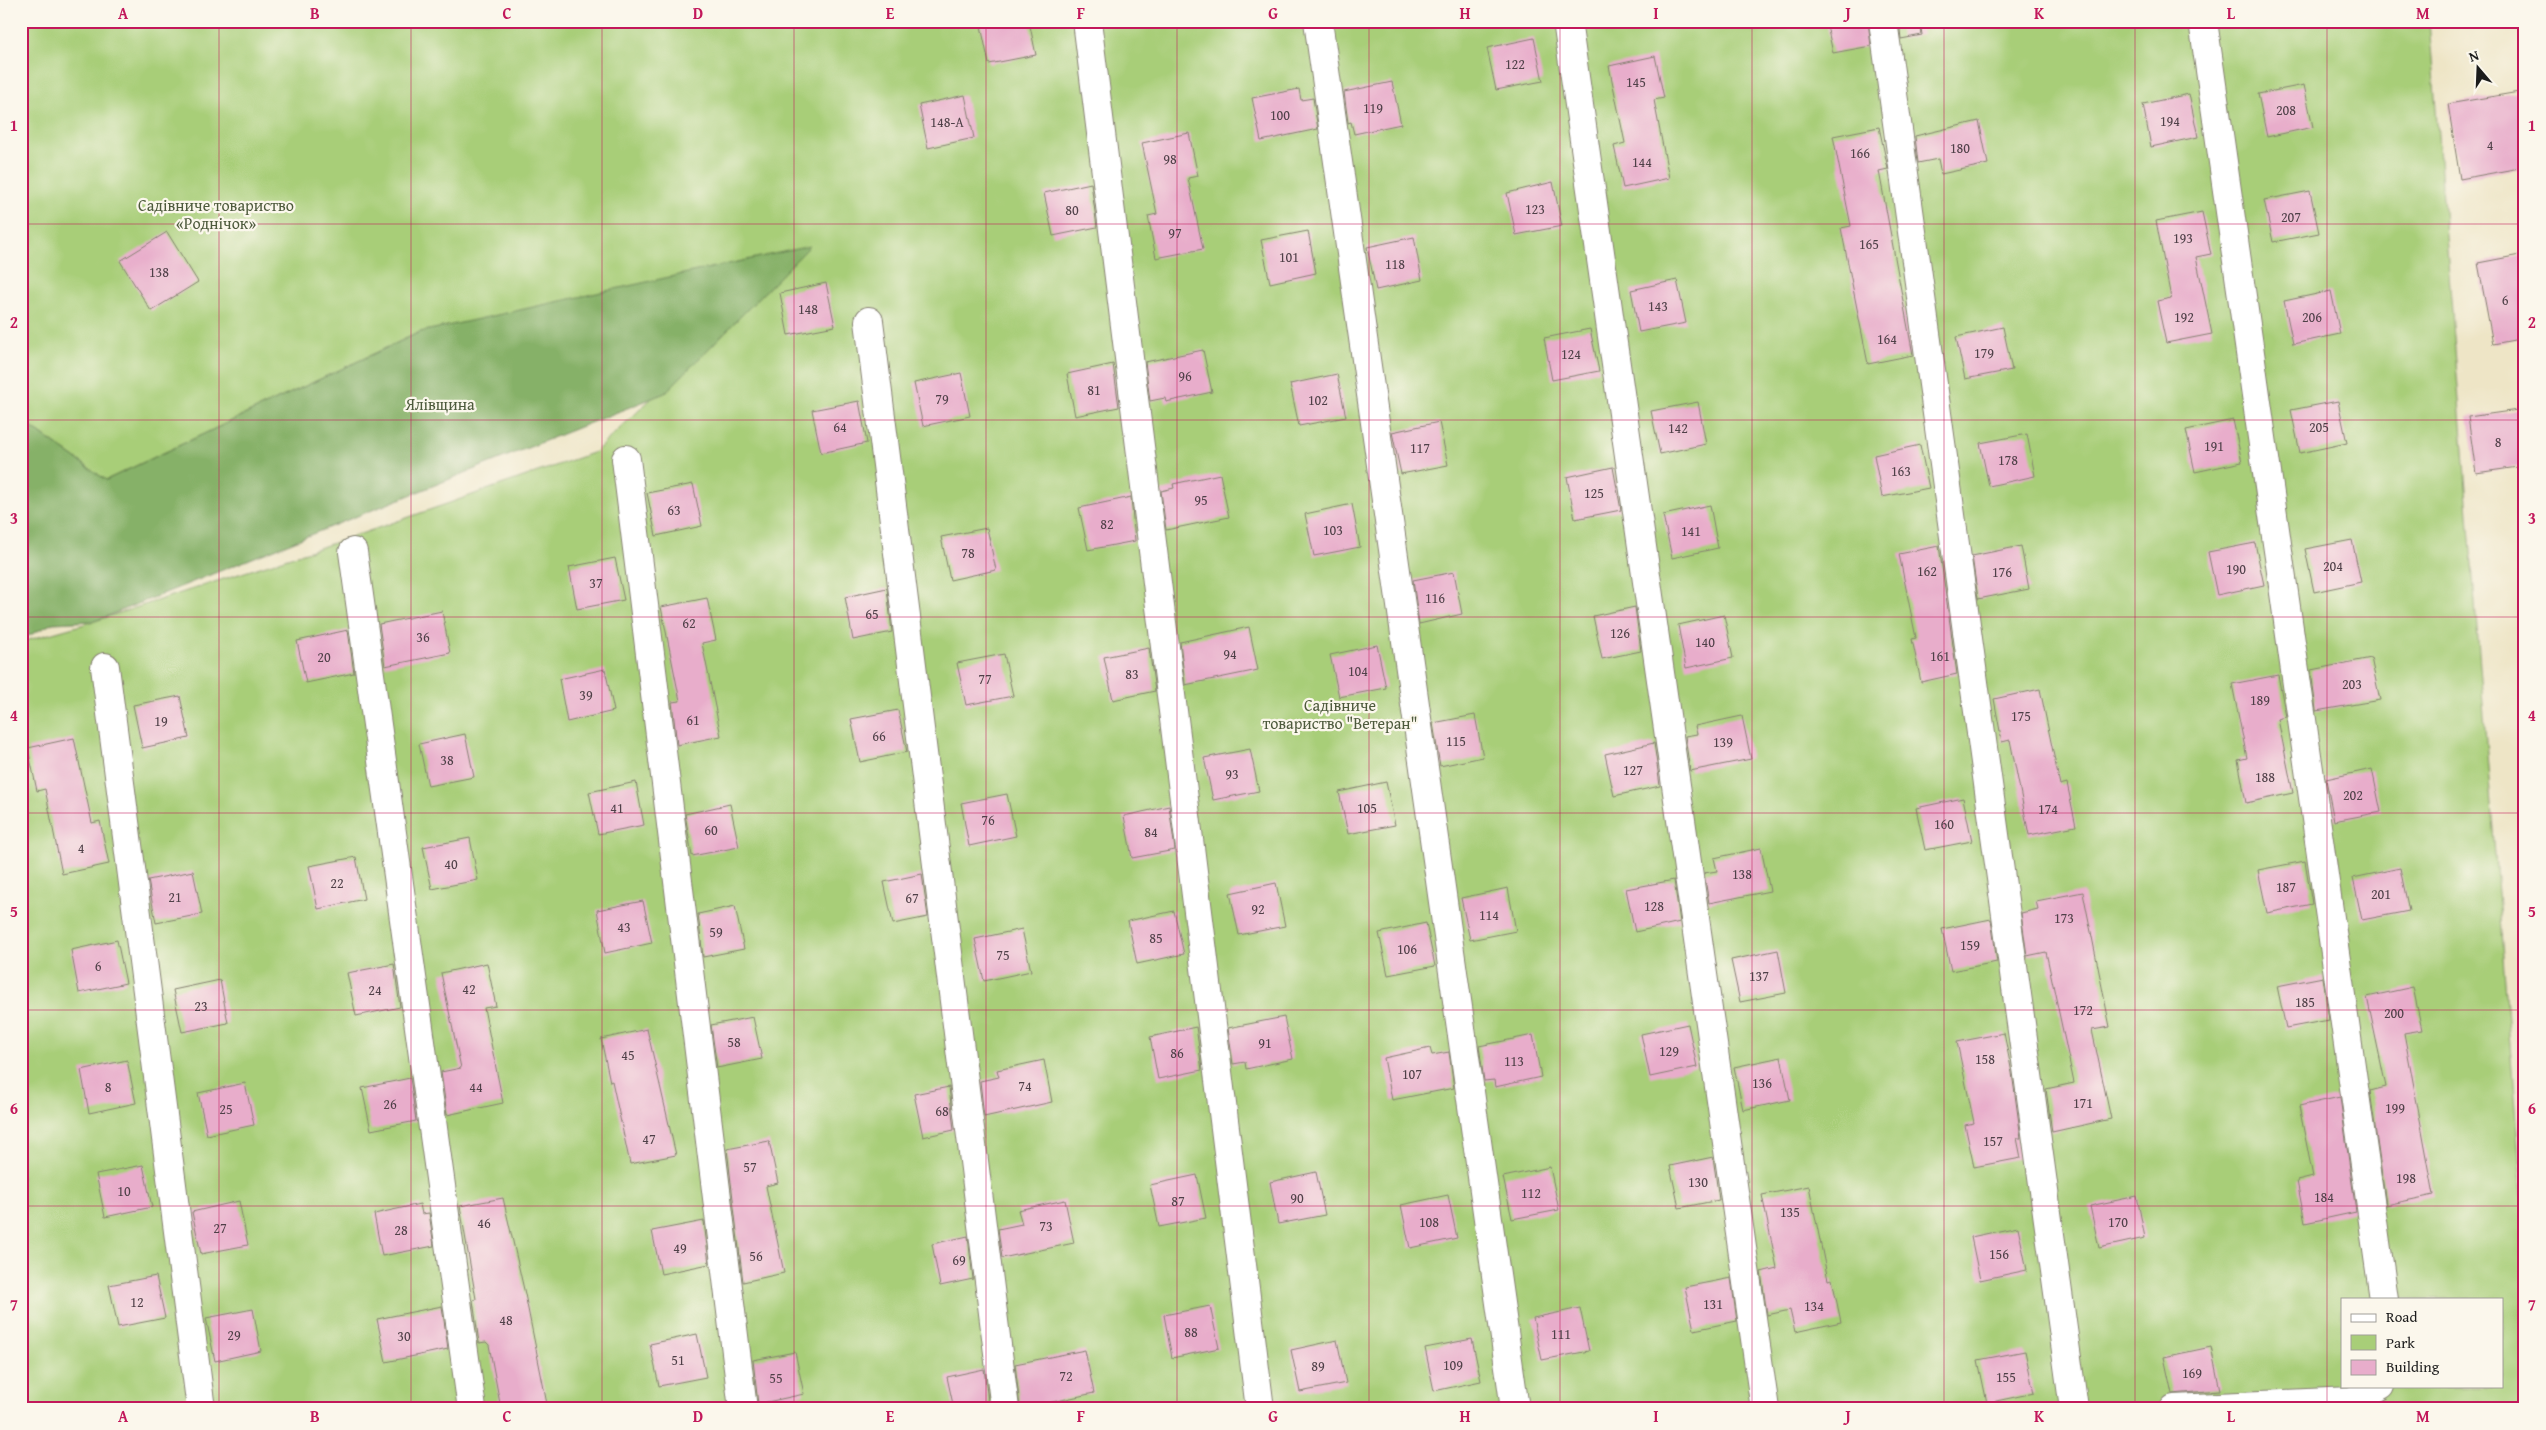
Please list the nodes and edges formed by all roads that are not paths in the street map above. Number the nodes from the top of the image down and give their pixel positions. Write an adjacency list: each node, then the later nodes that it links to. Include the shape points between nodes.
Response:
1 (1087, 21): 16 (street)
2 (1318, 21): 17 (street)
3 (1567, 21): 18 (street)
4 (1882, 21): 19 (street)
5 (2203, 21): 10 (street)
6 (868, 321): 15 (street)
7 (626, 459): 14 (street)
8 (352, 552): 13 (street)
9 (105, 667): 12 (street)
10 (2384, 1298)
11 (2376, 1388): 20 (street, via 2352,1401)
12 (201, 1409)
13 (472, 1409)
14 (743, 1409)
15 (1005, 1409)
16 (1260, 1409)
17 (1515, 1409)
18 (1765, 1409)
19 (2074, 1409)
20 (2174, 1409)

